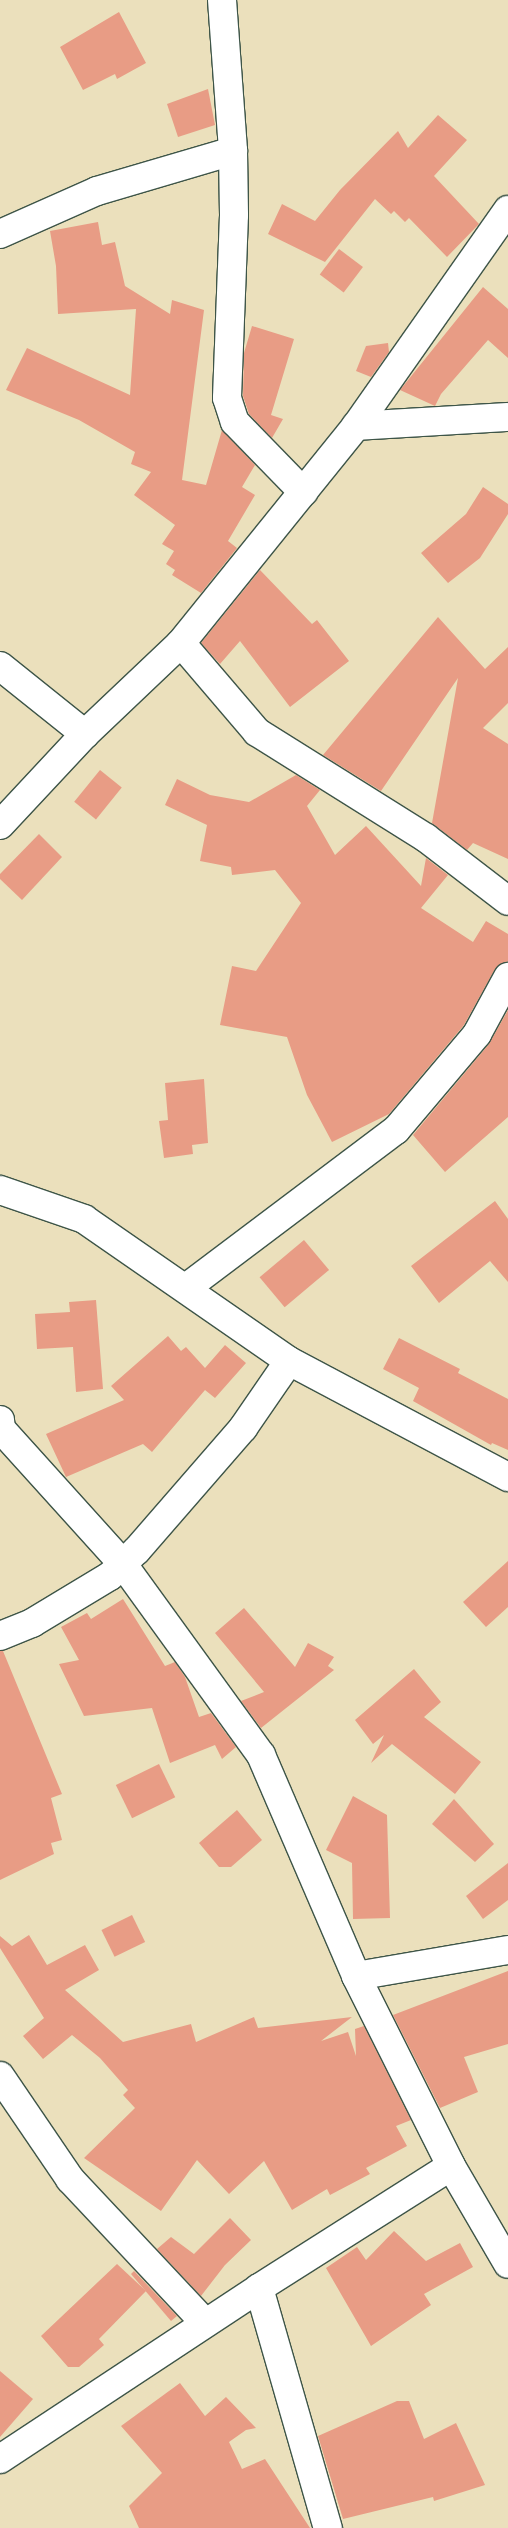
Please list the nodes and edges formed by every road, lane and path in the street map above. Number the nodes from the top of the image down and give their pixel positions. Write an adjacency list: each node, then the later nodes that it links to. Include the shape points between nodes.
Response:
1 (222, 0): 2 (street)
2 (233, 151): 4 (street, via 97,191); 7 (street, via 227,398 235,422)
3 (508, 210): 6 (street)
4 (0, 234)
5 (508, 417): 6 (street)
6 (356, 426): 7 (street)
7 (303, 492): 8 (street)
8 (181, 643): 10 (street); 12 (street, via 257,732 426,838)
9 (0, 666): 10 (street)
10 (85, 734): 11 (street)
11 (0, 825)
12 (508, 901)
13 (508, 977): 15 (street, via 477,1034 396,1130)
14 (0, 1190): 15 (street, via 84,1219)
15 (186, 1288): 16 (street)
16 (289, 1361): 18 (street); 19 (street, via 243,1428)
17 (0, 1420): 19 (street, via 1,1429)
18 (508, 1477)
19 (122, 1563): 20 (street, via 110,1576 32,1622); 22 (street, via 260,1755)
20 (0, 1636)
21 (508, 1950): 22 (street)
22 (356, 1976): 24 (street)
23 (0, 2076): 27 (street, via 70,2180)
24 (450, 2166): 25 (street); 26 (street)
25 (508, 2264)
26 (259, 2288): 27 (street); 29 (street)
27 (205, 2323): 28 (street)
28 (0, 2459)
29 (328, 2528)

